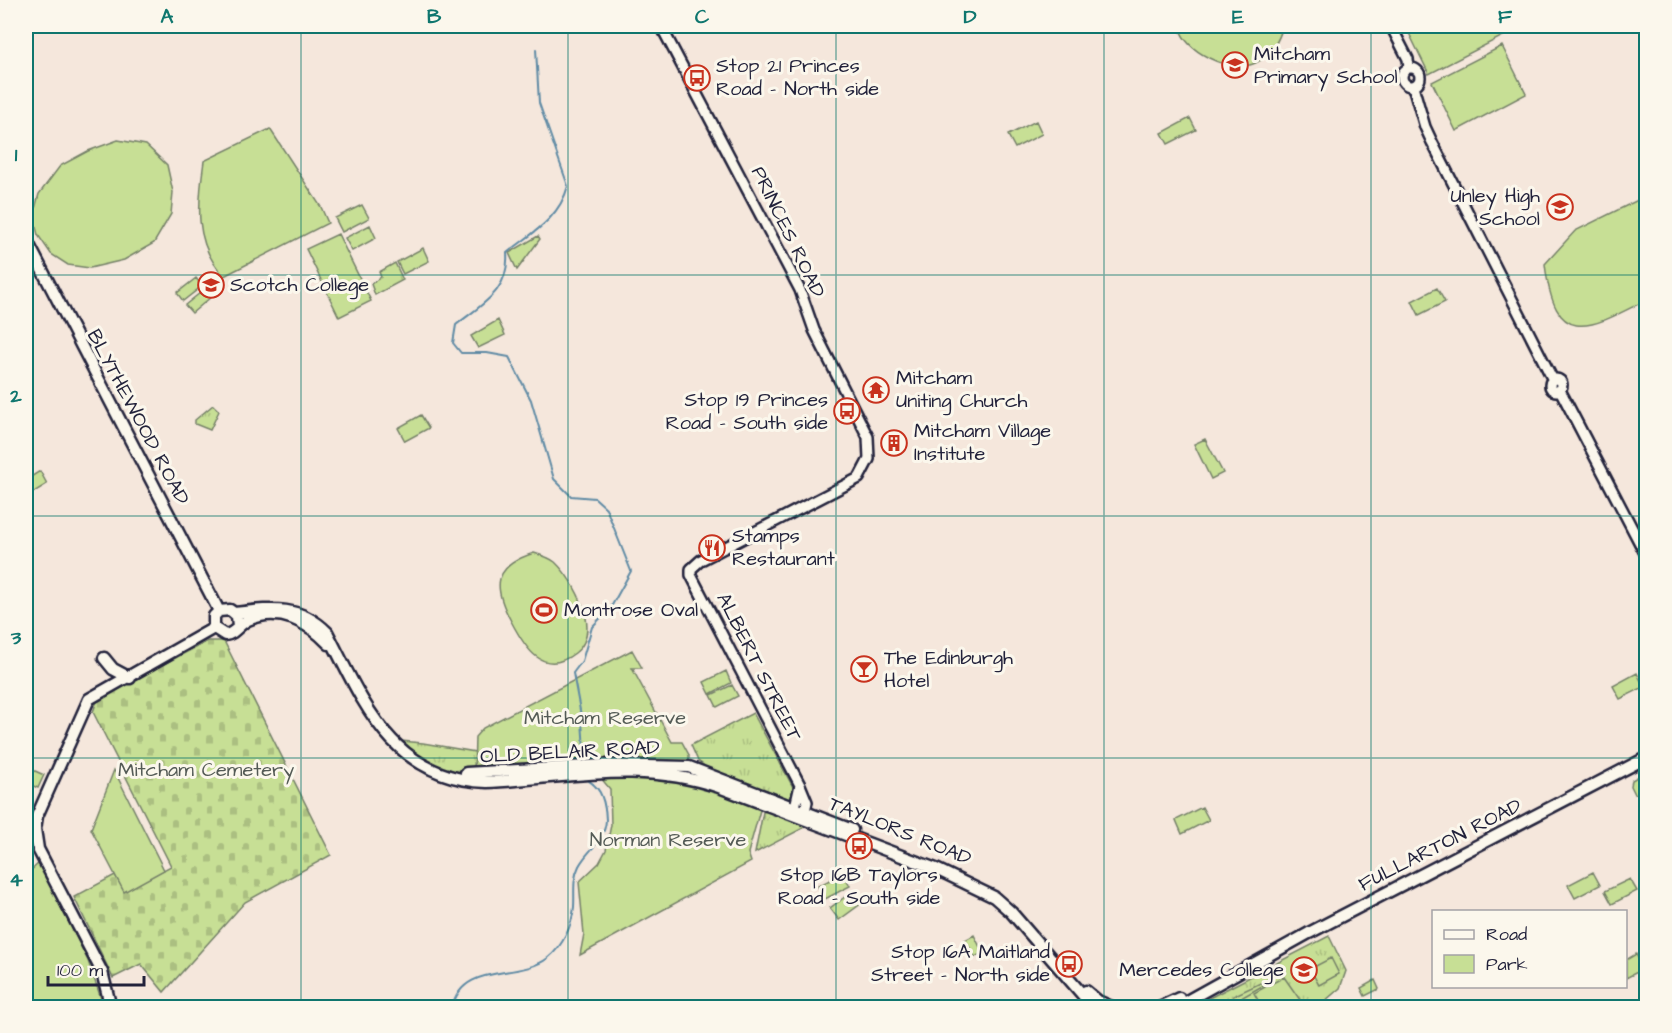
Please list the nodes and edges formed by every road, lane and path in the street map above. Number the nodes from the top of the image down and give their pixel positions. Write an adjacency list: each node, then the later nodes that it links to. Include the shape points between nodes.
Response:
1 (661, 26): 5 (street, PRINCES ROAD, via 800,290 814,330 868,437 869,459 859,478)
2 (1390, 26): 4 (street, via 1409,68 1403,72 1402,80 1413,86 1425,127 1553,380 1562,382 1560,390)
3 (26, 239): 6 (main road, BLYTHEWOOD ROAD)
4 (1647, 555)
5 (694, 566): 14 (street, ALBERT STREET, via 692,575 801,785)
6 (219, 611): 7 (main road); 9 (main road, via 213,620)
7 (234, 613): 8 (main road); 10 (main road, OLD BELAIR ROAD, via 290,609 317,622)
8 (237, 626): 9 (main road, via 233,633 225,635); 10 (main road, OLD BELAIR ROAD, via 256,617 294,618)
9 (214, 628): 12 (main road)
10 (338, 654): 14 (main road, OLD BELAIR ROAD, via 377,725 414,759 474,778 688,767)
11 (104, 658): 12 (main road, via 113,669)
12 (130, 678): 17 (main road, via 86,702 45,795 35,829 44,862 102,972)
13 (1647, 758): 15 (main road, FULLARTON ROAD)
14 (799, 813): 16 (main road, TAYLORS ROAD, via 994,897); 16 (main road, TAYLORS ROAD, via 992,890 1015,908)
15 (1250, 965): 19 (main road, FULLARTON ROAD); 20 (main road, FULLARTON ROAD)
16 (1099, 1005): 18 (main road)
17 (111, 1008)
18 (1114, 1008)
19 (1157, 1008)
20 (1173, 1008)

